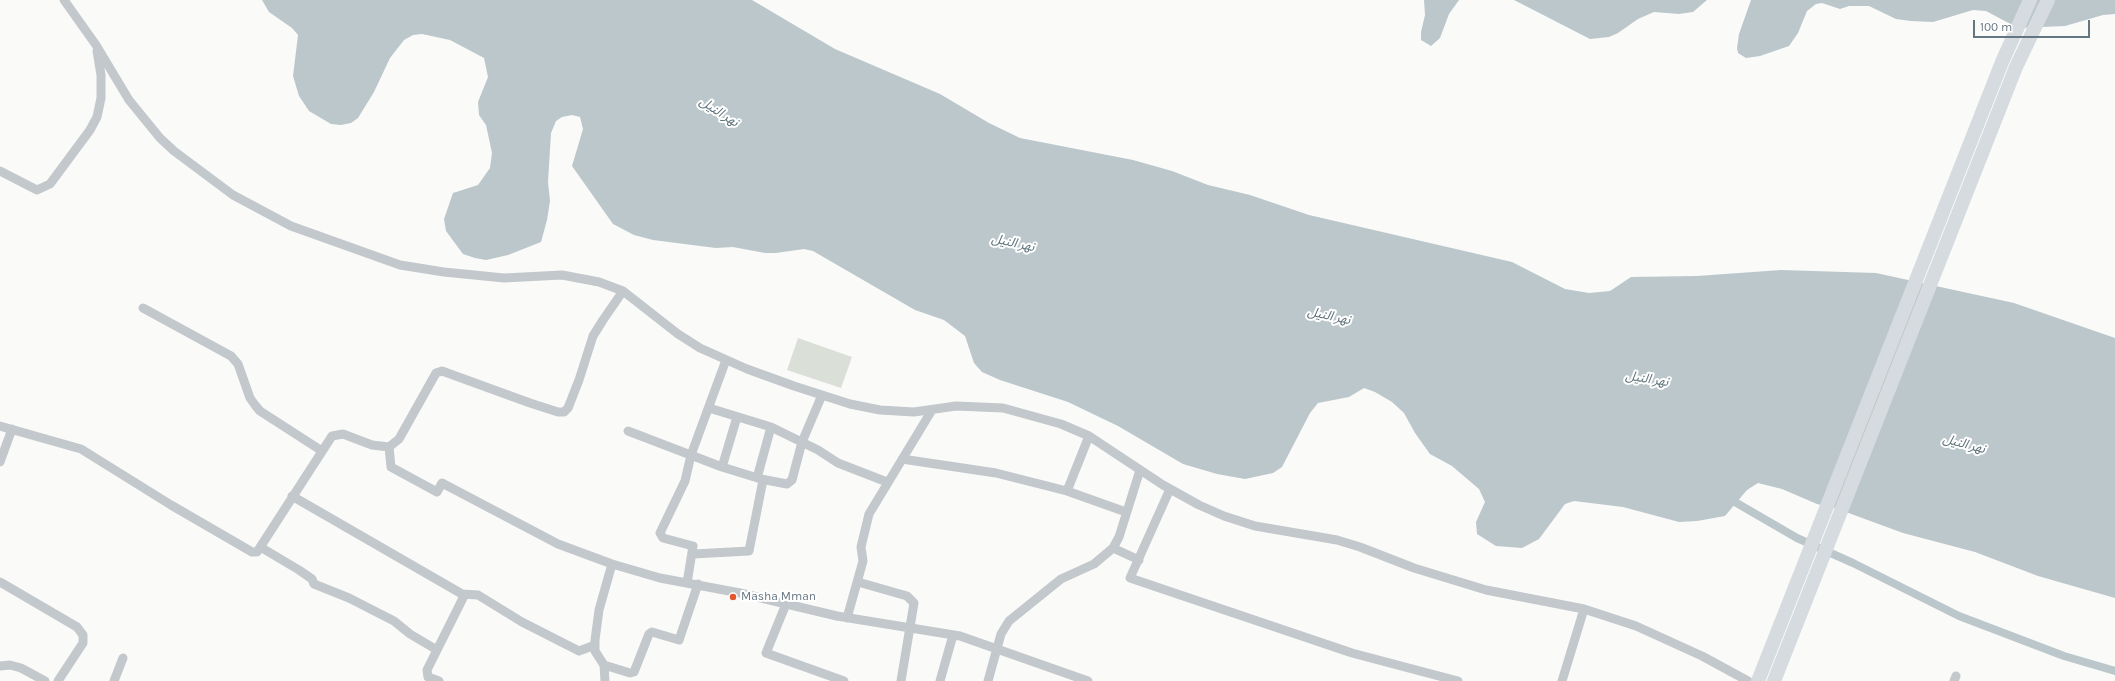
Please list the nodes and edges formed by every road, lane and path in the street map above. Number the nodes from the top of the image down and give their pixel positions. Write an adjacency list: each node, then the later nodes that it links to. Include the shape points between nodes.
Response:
1 (64, 0): 4 (street)
2 (2030, 0): 66 (main road, via 2002,62)
3 (2048, 0): 67 (main road, via 2016,67)
4 (96, 45): 5 (street, via 101,75 101,98 97,117 50,184 37,190); 6 (street, via 128,100 160,138 233,195 290,226 400,265 504,278 562,275 599,282)
5 (0, 171)
6 (624, 291): 8 (street, via 678,334); 19 (street, via 593,336 579,380 564,412 530,403 442,371 432,377 399,439)
7 (143, 308): 20 (street, via 231,356 238,364 250,398 260,411)
8 (726, 360): 9 (street); 10 (street)
9 (822, 395): 11 (street, via 880,410); 18 (street)
10 (708, 408): 12 (street); 21 (street)
11 (932, 410): 17 (street, via 956,406 1003,408 1061,424); 22 (street)
12 (737, 417): 14 (street); 24 (street)
13 (0, 426): 15 (street)
14 (771, 427): 18 (street); 26 (street)
15 (12, 429): 23 (street); 32 (street, via 81,449 252,552 258,552)
16 (628, 430): 21 (street)
17 (1089, 436): 25 (street); 29 (street)
18 (802, 442): 26 (street, via 790,482 787,484); 27 (street, via 838,463)
19 (389, 446): 20 (street, via 372,445 343,434 336,434); 36 (street, via 391,467 437,492 442,483 558,544)
20 (322, 451): 30 (street)
21 (691, 455): 24 (street); 34 (street, via 685,481 660,533 663,538 693,546)
22 (902, 459): 27 (street); 29 (street, via 996,473)
23 (0, 462)
24 (722, 468): 26 (street)
25 (1140, 470): 28 (street); 31 (street)
26 (760, 479): 34 (street, via 749,551)
27 (887, 482): 38 (street, via 869,514)
28 (1170, 489): 35 (street); 43 (street, via 1199,505 1247,524 1337,540 1449,580 1486,590)
29 (1067, 491): 31 (street)
30 (292, 496): 32 (street); 41 (street)
31 (1126, 512): 33 (street)
32 (262, 548): 48 (street, via 299,570 312,579 314,584 394,621)
33 (1113, 548): 35 (street); 49 (street, via 1094,564 1061,579 1016,614 1005,627)
34 (693, 554): 39 (street)
35 (1139, 560): 63 (street, via 1130,578 1352,652)
36 (612, 564): 39 (street); 47 (street, via 599,610)
37 (0, 582): 53 (street, via 77,627 83,635 83,643)
38 (858, 582): 44 (street); 45 (street, via 912,599 914,604)
39 (687, 583): 40 (street)
40 (698, 584): 42 (street); 51 (street, via 679,640 652,632 649,634 634,672)
41 (462, 594): 47 (street, via 478,595 522,622 579,651); 48 (street, via 463,598)
42 (786, 604): 44 (street); 58 (street, via 766,653)
43 (1584, 609): 64 (street); 65 (street, via 1636,626 1702,656)
44 (847, 618): 45 (street)
45 (910, 629): 46 (street); 59 (street)
46 (953, 635): 49 (street); 60 (street)
47 (595, 645): 51 (street)
48 (437, 650): 56 (street, via 426,674)
49 (997, 650): 61 (street); 62 (street)
50 (123, 658): 55 (street)
51 (604, 665): 57 (street)
52 (0, 666): 54 (street, via 21,668)
53 (61, 679)
54 (45, 681)
55 (114, 681)
56 (438, 681)
57 (605, 681)
58 (844, 681)
59 (901, 681)
60 (940, 681)
61 (988, 681)
62 (1088, 681)
63 (1458, 681)
64 (1562, 681)
65 (1748, 681)
66 (1758, 681)
67 (1774, 681)

